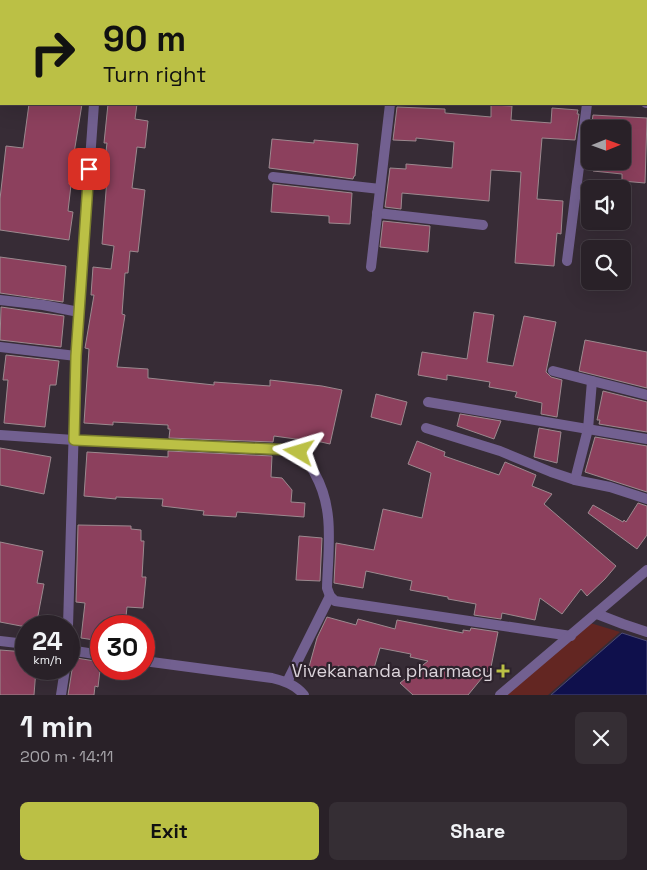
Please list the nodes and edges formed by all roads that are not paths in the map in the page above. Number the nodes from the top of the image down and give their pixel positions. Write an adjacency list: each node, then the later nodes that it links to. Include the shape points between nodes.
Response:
1 (94, 105): 11 (street)
2 (390, 105): 5 (street)
3 (587, 105): 8 (street)
4 (272, 176): 5 (street)
5 (380, 189): 6 (street)
6 (377, 213): 7 (street); 9 (street)
7 (483, 225)
8 (567, 261)
9 (371, 267)
10 (0, 300): 11 (street)
11 (79, 312): 13 (street)
12 (0, 347): 13 (street)
13 (76, 356): 22 (street)
14 (553, 372): 15 (street)
15 (592, 381): 16 (street); 19 (street)
16 (647, 395)
17 (428, 402): 19 (street)
18 (426, 428): 23 (street, via 500,451)
19 (588, 429): 21 (street); 23 (street)
20 (0, 435): 22 (street)
21 (647, 439)
22 (74, 440): 26 (street, via 299,452 307,458 327,501 327,588); 28 (street)
23 (575, 480): 24 (street)
24 (647, 499)
25 (647, 570): 27 (street)
26 (330, 596): 30 (street, via 335,601); 35 (street)
27 (597, 614): 29 (street); 30 (street)
28 (68, 615)
29 (647, 632)
30 (571, 636): 38 (street)
31 (0, 641): 32 (street)
32 (15, 643)
33 (155, 662): 35 (street)
34 (63, 680): 36 (street)
35 (287, 682): 37 (street)
36 (61, 695)
37 (304, 695)
38 (500, 695)

